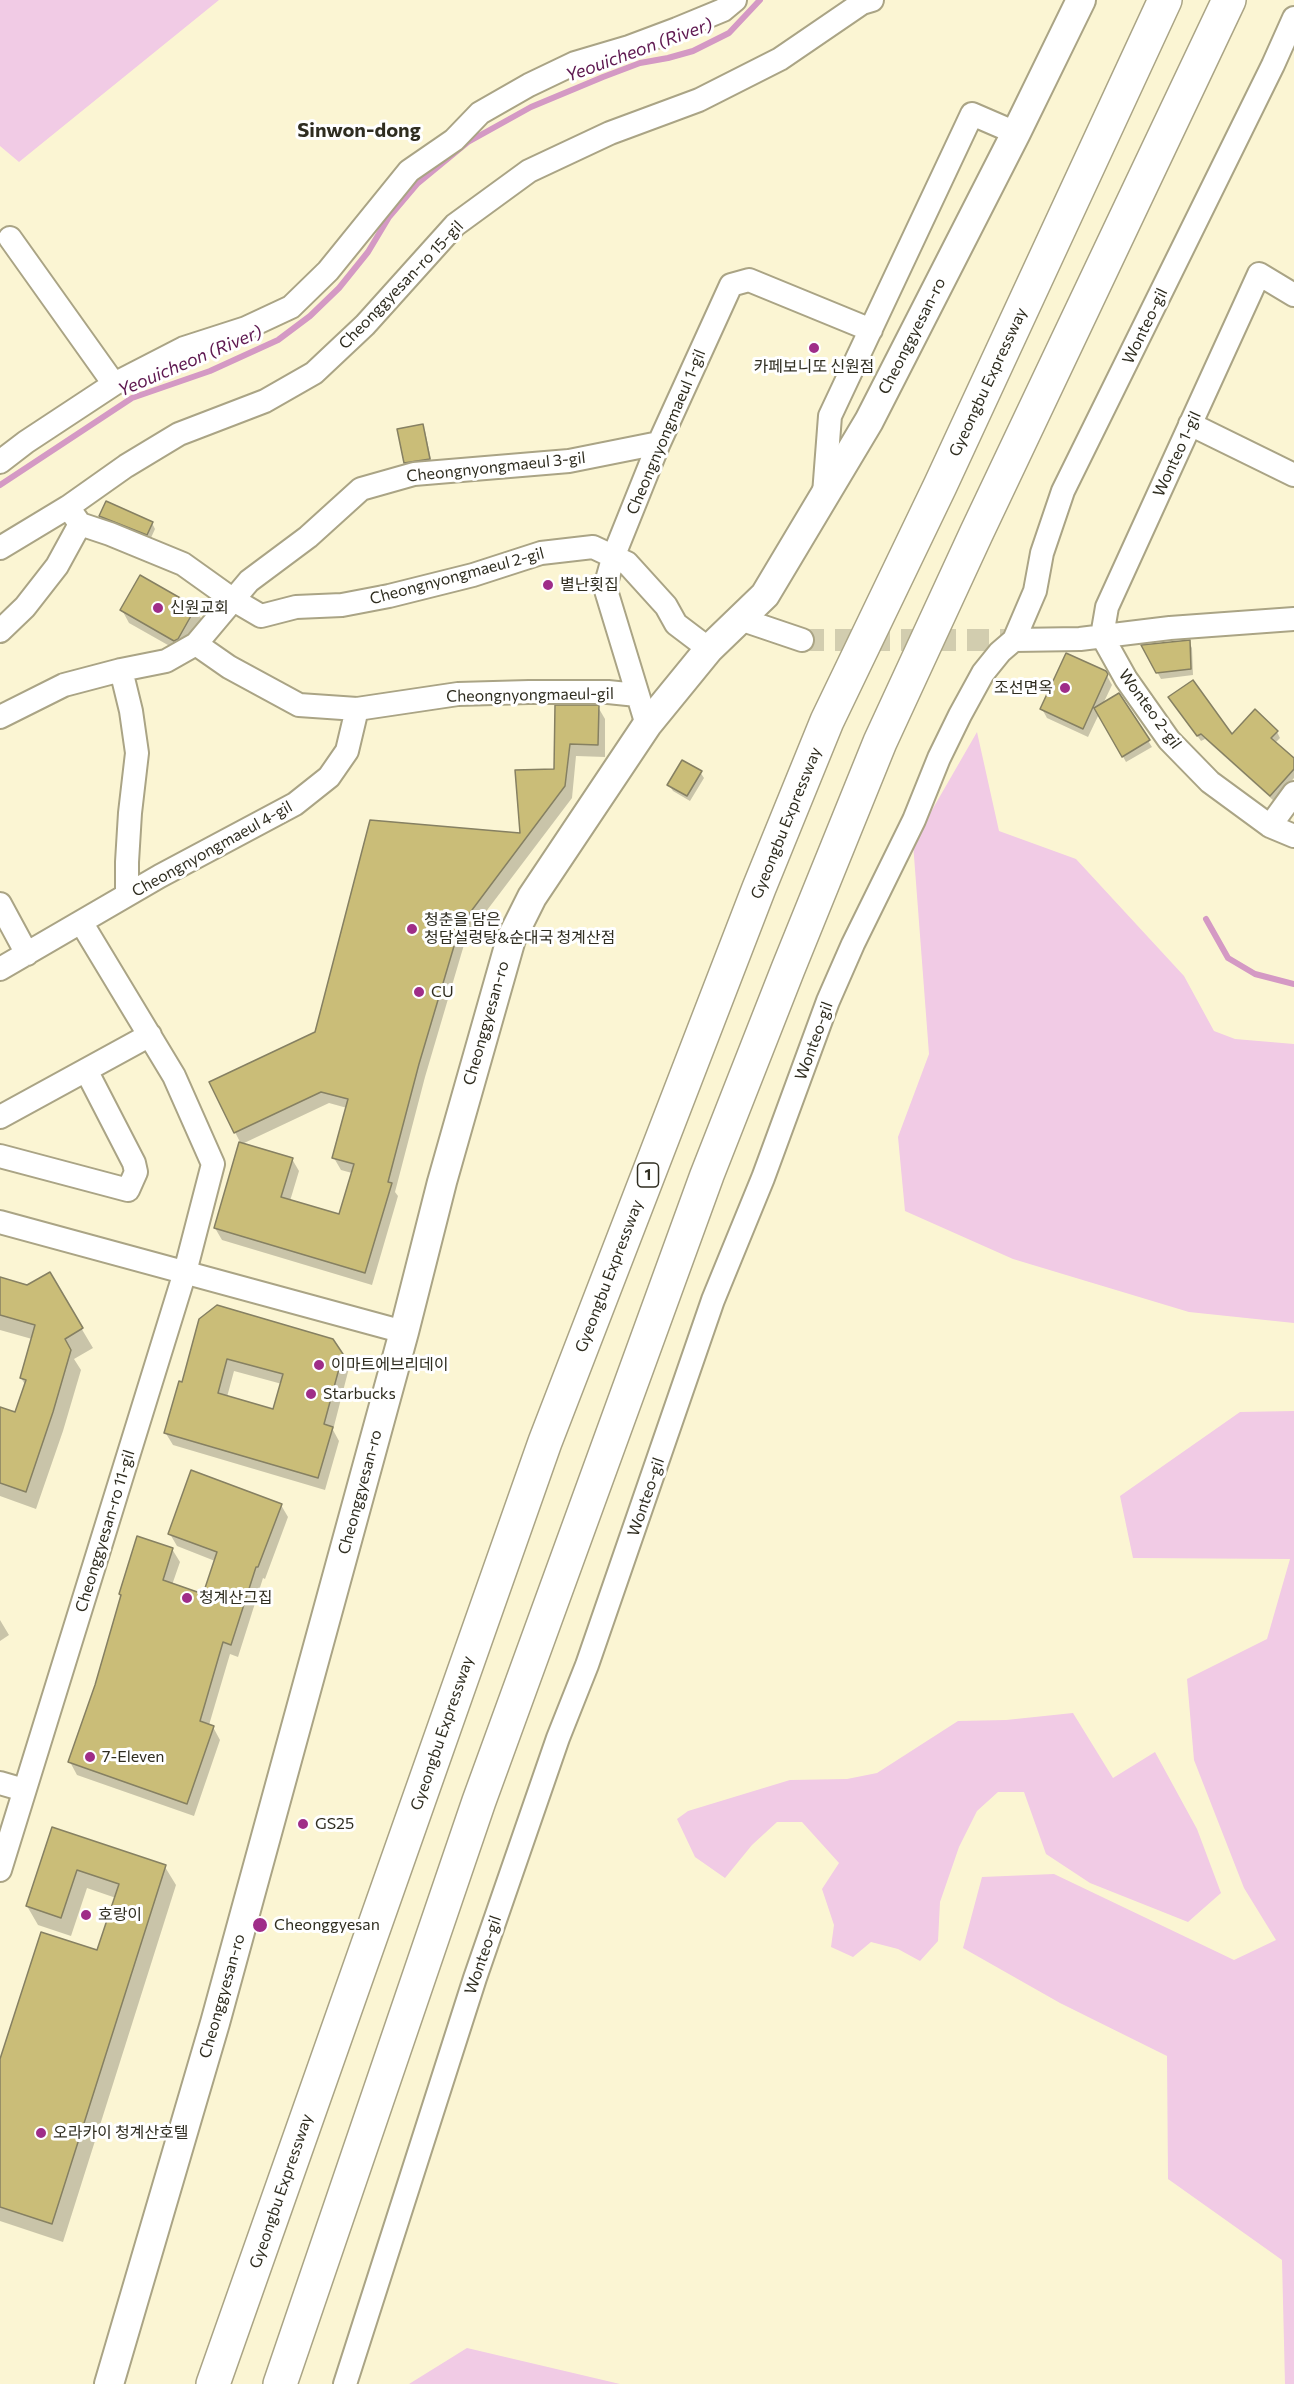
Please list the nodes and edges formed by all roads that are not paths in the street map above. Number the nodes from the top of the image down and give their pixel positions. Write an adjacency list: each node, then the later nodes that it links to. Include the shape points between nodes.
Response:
1 (735, 0): 11 (street, via 723,10 677,29 575,63 480,113 454,140 409,171 328,271 291,307 246,328 184,348)
2 (872, 0): 17 (street, Cheonggyesan-ro 15-gil, via 780,59 699,100 610,133 529,171 454,225 365,325 314,373 265,400 178,434 126,466)
3 (1081, 0): 7 (street, Cheonggyesan-ro)
4 (1165, 0): 53 (highway, Gyeongbu Expressway / 1, via 827,721 759,888 545,1442)
5 (1229, 0): 54 (highway, via 880,742 788,969 671,1274 479,1801)
6 (1294, 18): 26 (street, Wonteo-gil, via 1063,491 1042,553 1035,591)
7 (1016, 133): 10 (street, via 972,114); 16 (street, Cheonggyesan-ro, via 869,421)
8 (10, 238): 11 (street)
9 (1294, 295): 12 (street, Wonteo 1-gil, via 1259,274)
10 (870, 330): 13 (street, Cheongnyongmaeul 1-gil, via 749,280 731,285); 16 (street, via 830,416)
11 (114, 384): 14 (street)
12 (1190, 424): 15 (street); 24 (street, Wonteo 1-gil, via 1107,607)
13 (659, 443): 19 (street, Cheongnyongmaeul 1-gil); 20 (street, Cheongnyongmaeul 3-gil, via 569,461 414,474 361,489 308,537 249,580)
14 (0, 462)
15 (1294, 475)
16 (824, 494): 21 (street, Cheonggyesan-ro, via 765,595)
17 (74, 516): 18 (street, Cheonggyesan-ro 15-gil); 20 (street, via 183,564); 23 (street, via 57,566)
18 (0, 548)
19 (614, 555): 20 (street, Cheongnyongmaeul 2-gil, via 593,547 541,553 389,596 261,616); 28 (street, via 627,563 666,606 676,624); 30 (street, Cheongnyongmaeul 1-gil, via 604,587)
20 (232, 599): 27 (street, Cheongnyongmaeul 3-gil)
21 (740, 619): 25 (street); 28 (street, Cheonggyesan-ro)
22 (1294, 619): 24 (street)
23 (0, 631)
24 (1102, 636): 26 (street); 35 (street, Wonteo 2-gil, via 1126,679 1169,740 1210,782)
25 (802, 640)
26 (1014, 640): 55 (street, Wonteo-gil, via 983,673 960,715 853,944 713,1300 475,1978)
27 (196, 644): 29 (street, via 166,661); 31 (street, Cheongnyongmaeul-gil, via 299,705)
28 (709, 649): 33 (street, Cheonggyesan-ro)
29 (121, 670): 32 (street, via 64,685); 37 (street, via 137,753 130,813)
30 (637, 695): 31 (street, Cheongnyongmaeul-gil, via 458,694); 33 (street, Cheongnyongmaeul 1-gil)
31 (357, 709): 37 (street, Cheongnyongmaeul 4-gil, via 347,751 329,777 295,804)
32 (0, 717)
33 (647, 725): 48 (street, Cheonggyesan-ro, via 532,897 511,939)
34 (1294, 793): 35 (street)
35 (1270, 826): 36 (street, Wonteo 2-gil)
36 (1294, 836)
37 (128, 895): 39 (street, Cheongnyongmaeul 4-gil)
38 (0, 904): 40 (street)
39 (81, 922): 40 (street, Cheongnyongmaeul 4-gil); 42 (street)
40 (27, 954): 41 (street, Cheongnyongmaeul 4-gil)
41 (0, 969)
42 (150, 1035): 43 (street); 47 (street, Cheonggyesan-ro 11-gil, via 174,1076 213,1164)
43 (87, 1070): 44 (street); 45 (street, via 134,1163 136,1173 128,1190)
44 (0, 1117)
45 (0, 1156)
46 (0, 1222): 47 (street)
47 (185, 1272): 48 (street); 50 (street, Cheonggyesan-ro 11-gil)
48 (404, 1332): 52 (street, Cheonggyesan-ro, via 215,2023)
49 (0, 1783): 50 (street)
50 (24, 1791): 51 (street, Cheonggyesan-ro 11-gil)
51 (0, 1870)
52 (109, 2384)
53 (213, 2384)
54 (280, 2384)
55 (345, 2384)

